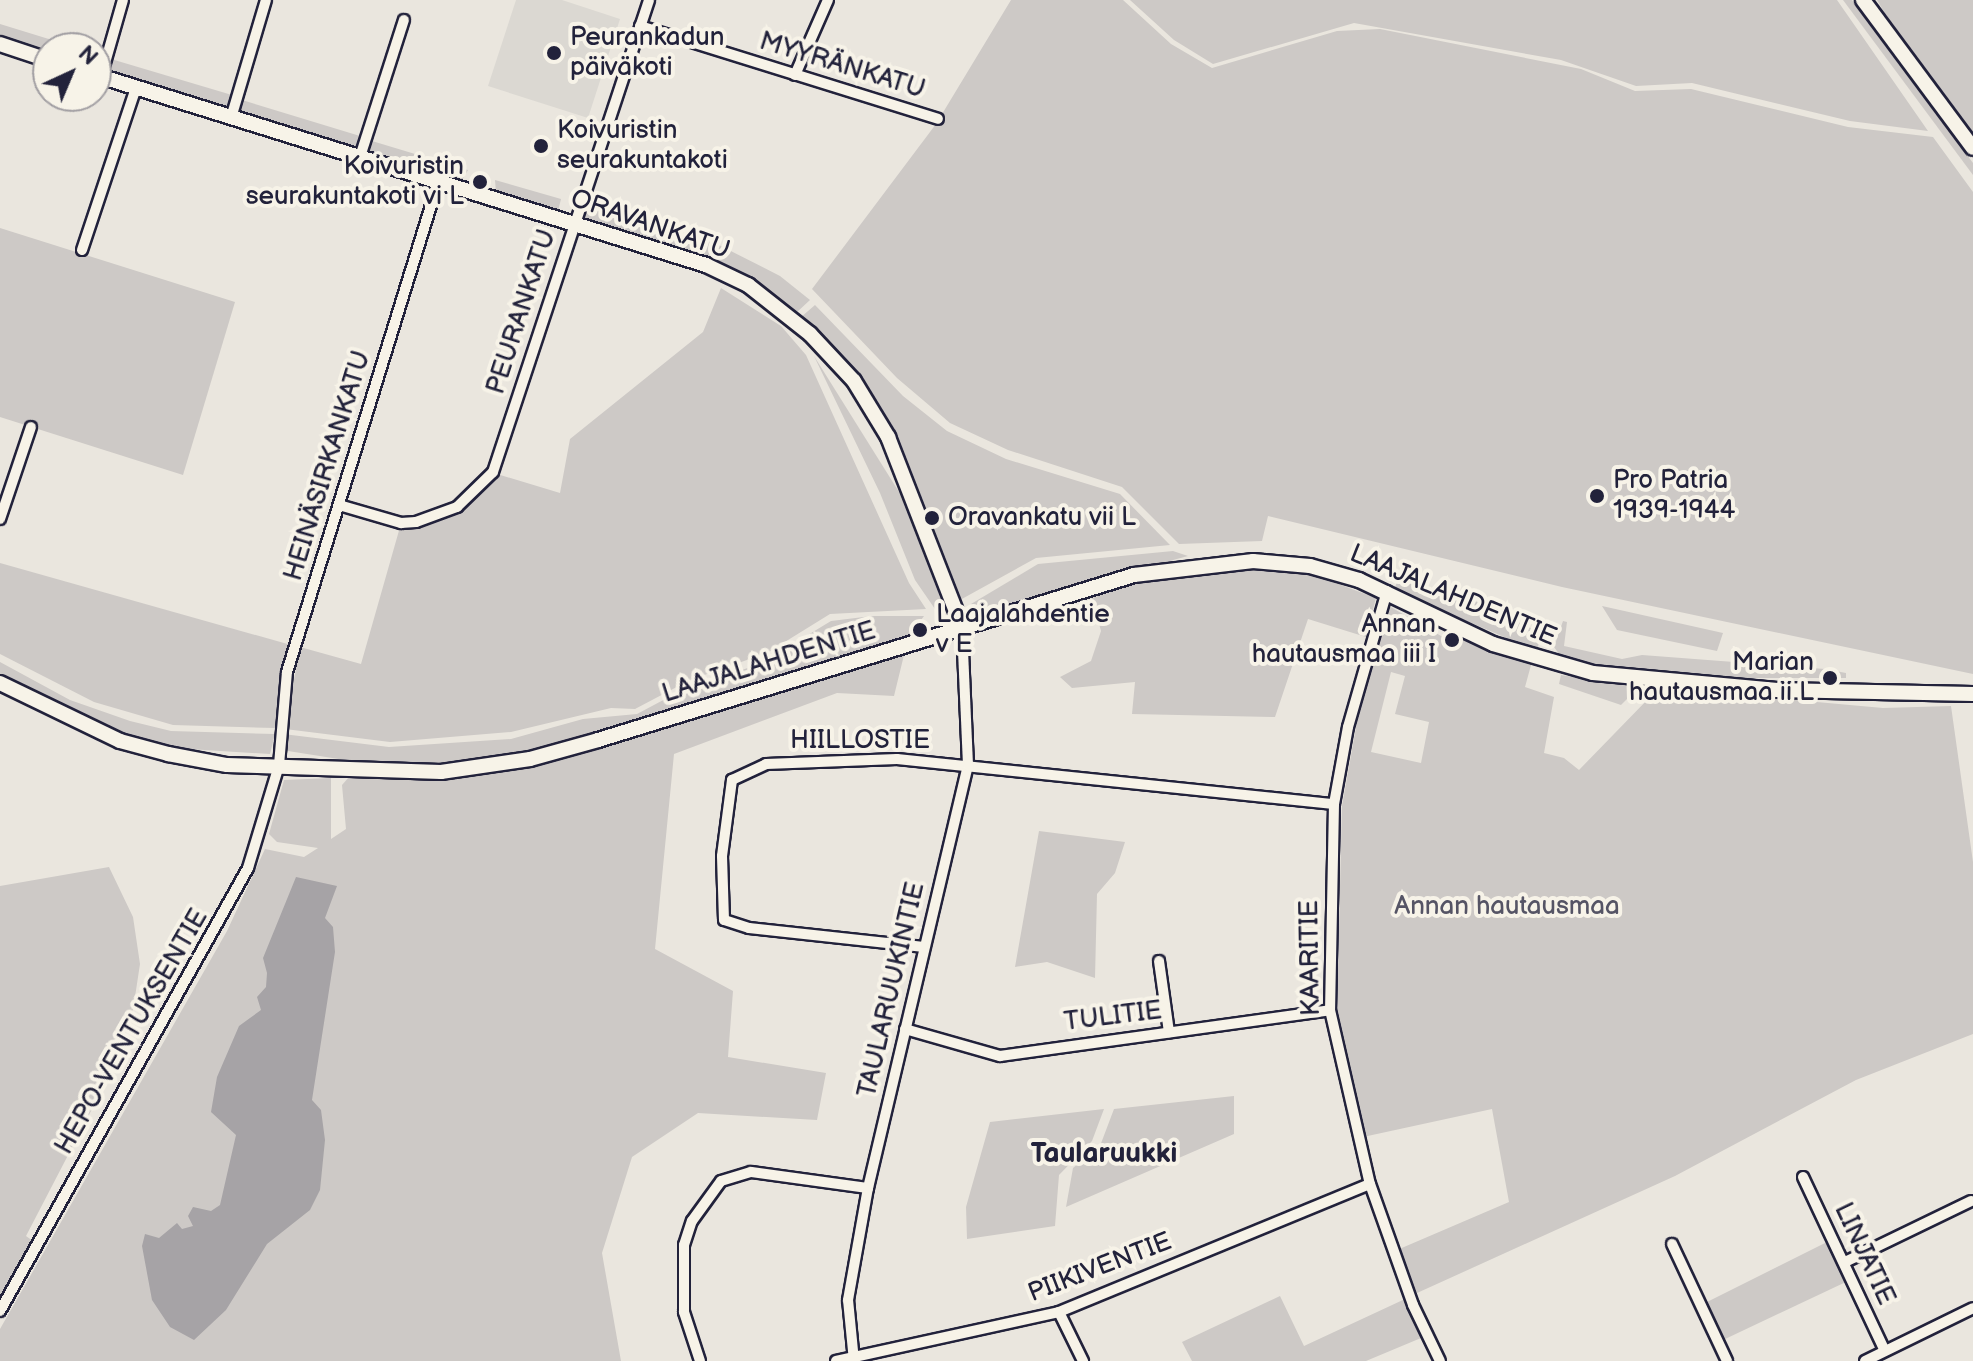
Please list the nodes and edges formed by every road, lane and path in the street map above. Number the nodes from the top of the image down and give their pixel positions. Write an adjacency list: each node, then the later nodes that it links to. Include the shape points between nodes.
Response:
1 (123, 0): 8 (street)
2 (266, 0): 14 (street)
3 (649, 0): 7 (street, PEURANKATU)
4 (828, 0): 11 (street)
5 (1863, 0): 16 (street)
6 (404, 20): 17 (street)
7 (640, 26): 11 (street, MYYRÄNKATU); 19 (street, PEURANKATU)
8 (112, 33)
9 (0, 44): 10 (street)
10 (32, 55)
11 (795, 75): 15 (street, MYYRÄNKATU)
12 (112, 80): 13 (street, ORAVANKATU)
13 (136, 88): 14 (street, ORAVANKATU); 20 (street)
14 (231, 118): 17 (street, ORAVANKATU)
15 (938, 119)
16 (1973, 148)
17 (359, 160): 18 (street, ORAVANKATU)
18 (438, 183): 19 (street, ORAVANKATU); 22 (street, HEINÄSIRKANKATU)
19 (574, 223): 22 (street, PEURANKATU, via 501,449 484,486 457,507 416,522 401,523); 25 (street, ORAVANKATU, via 706,265 748,285 810,334 849,375 888,437)
20 (82, 250)
21 (31, 427): 23 (street)
22 (339, 505): 28 (street, HEINÄSIRKANKATU, via 287,672)
23 (0, 519)
24 (1387, 591): 25 (street, LAAJALAHDENTIE, via 1310,566 1211,562 1134,575); 27 (street, LAAJALAHDENTIE, via 1493,644 1593,673 1777,690); 30 (street, KAARITIE, via 1348,727)
25 (962, 627): 28 (street, LAAJALAHDENTIE, via 530,759 441,772); 29 (street, TAULARUUKINTIE)
26 (0, 683): 28 (street, LAAJALAHDENTIE, via 120,741 227,765)
27 (1973, 694)
28 (279, 765): 43 (street, HEPO-VENTUKSENTIE, via 257,844 234,897)
29 (968, 765): 30 (street, HIILLOSTIE); 31 (street, TAULARUUKINTIE); 31 (street, HIILLOSTIE, via 897,759 766,764 738,774 728,794 720,901 724,920 749,928)
30 (1334, 804): 33 (street, KAARITIE)
31 (924, 947): 34 (street, TAULARUUKINTIE)
32 (1159, 961): 35 (street)
33 (1330, 1010): 35 (street, TULITIE); 37 (street, KAARITIE)
34 (905, 1029): 35 (street, TULITIE, via 1000,1056); 38 (street, TAULARUUKINTIE)
35 (1169, 1032)
36 (1803, 1177): 41 (street, LINJATIE)
37 (1370, 1184): 44 (street, PIIKIVENTIE); 50 (street, KAARITIE, via 1413,1305)
38 (868, 1188): 46 (street, TAULARUUKINTIE, via 848,1300); 47 (street, via 751,1172 721,1181 692,1221 684,1245 684,1312)
39 (1971, 1201): 41 (street)
40 (1672, 1244): 51 (street)
41 (1845, 1262): 45 (street, LINJATIE)
42 (1973, 1308): 45 (street)
43 (0, 1311)
44 (1059, 1312): 46 (street, PIIKIVENTIE); 49 (street)
45 (1885, 1351): 52 (street)
46 (854, 1360): 48 (street, PIIKIVENTIE)
47 (700, 1361)
48 (836, 1361)
49 (1083, 1361)
50 (1440, 1361)
51 (1727, 1361)
52 (1865, 1361)

